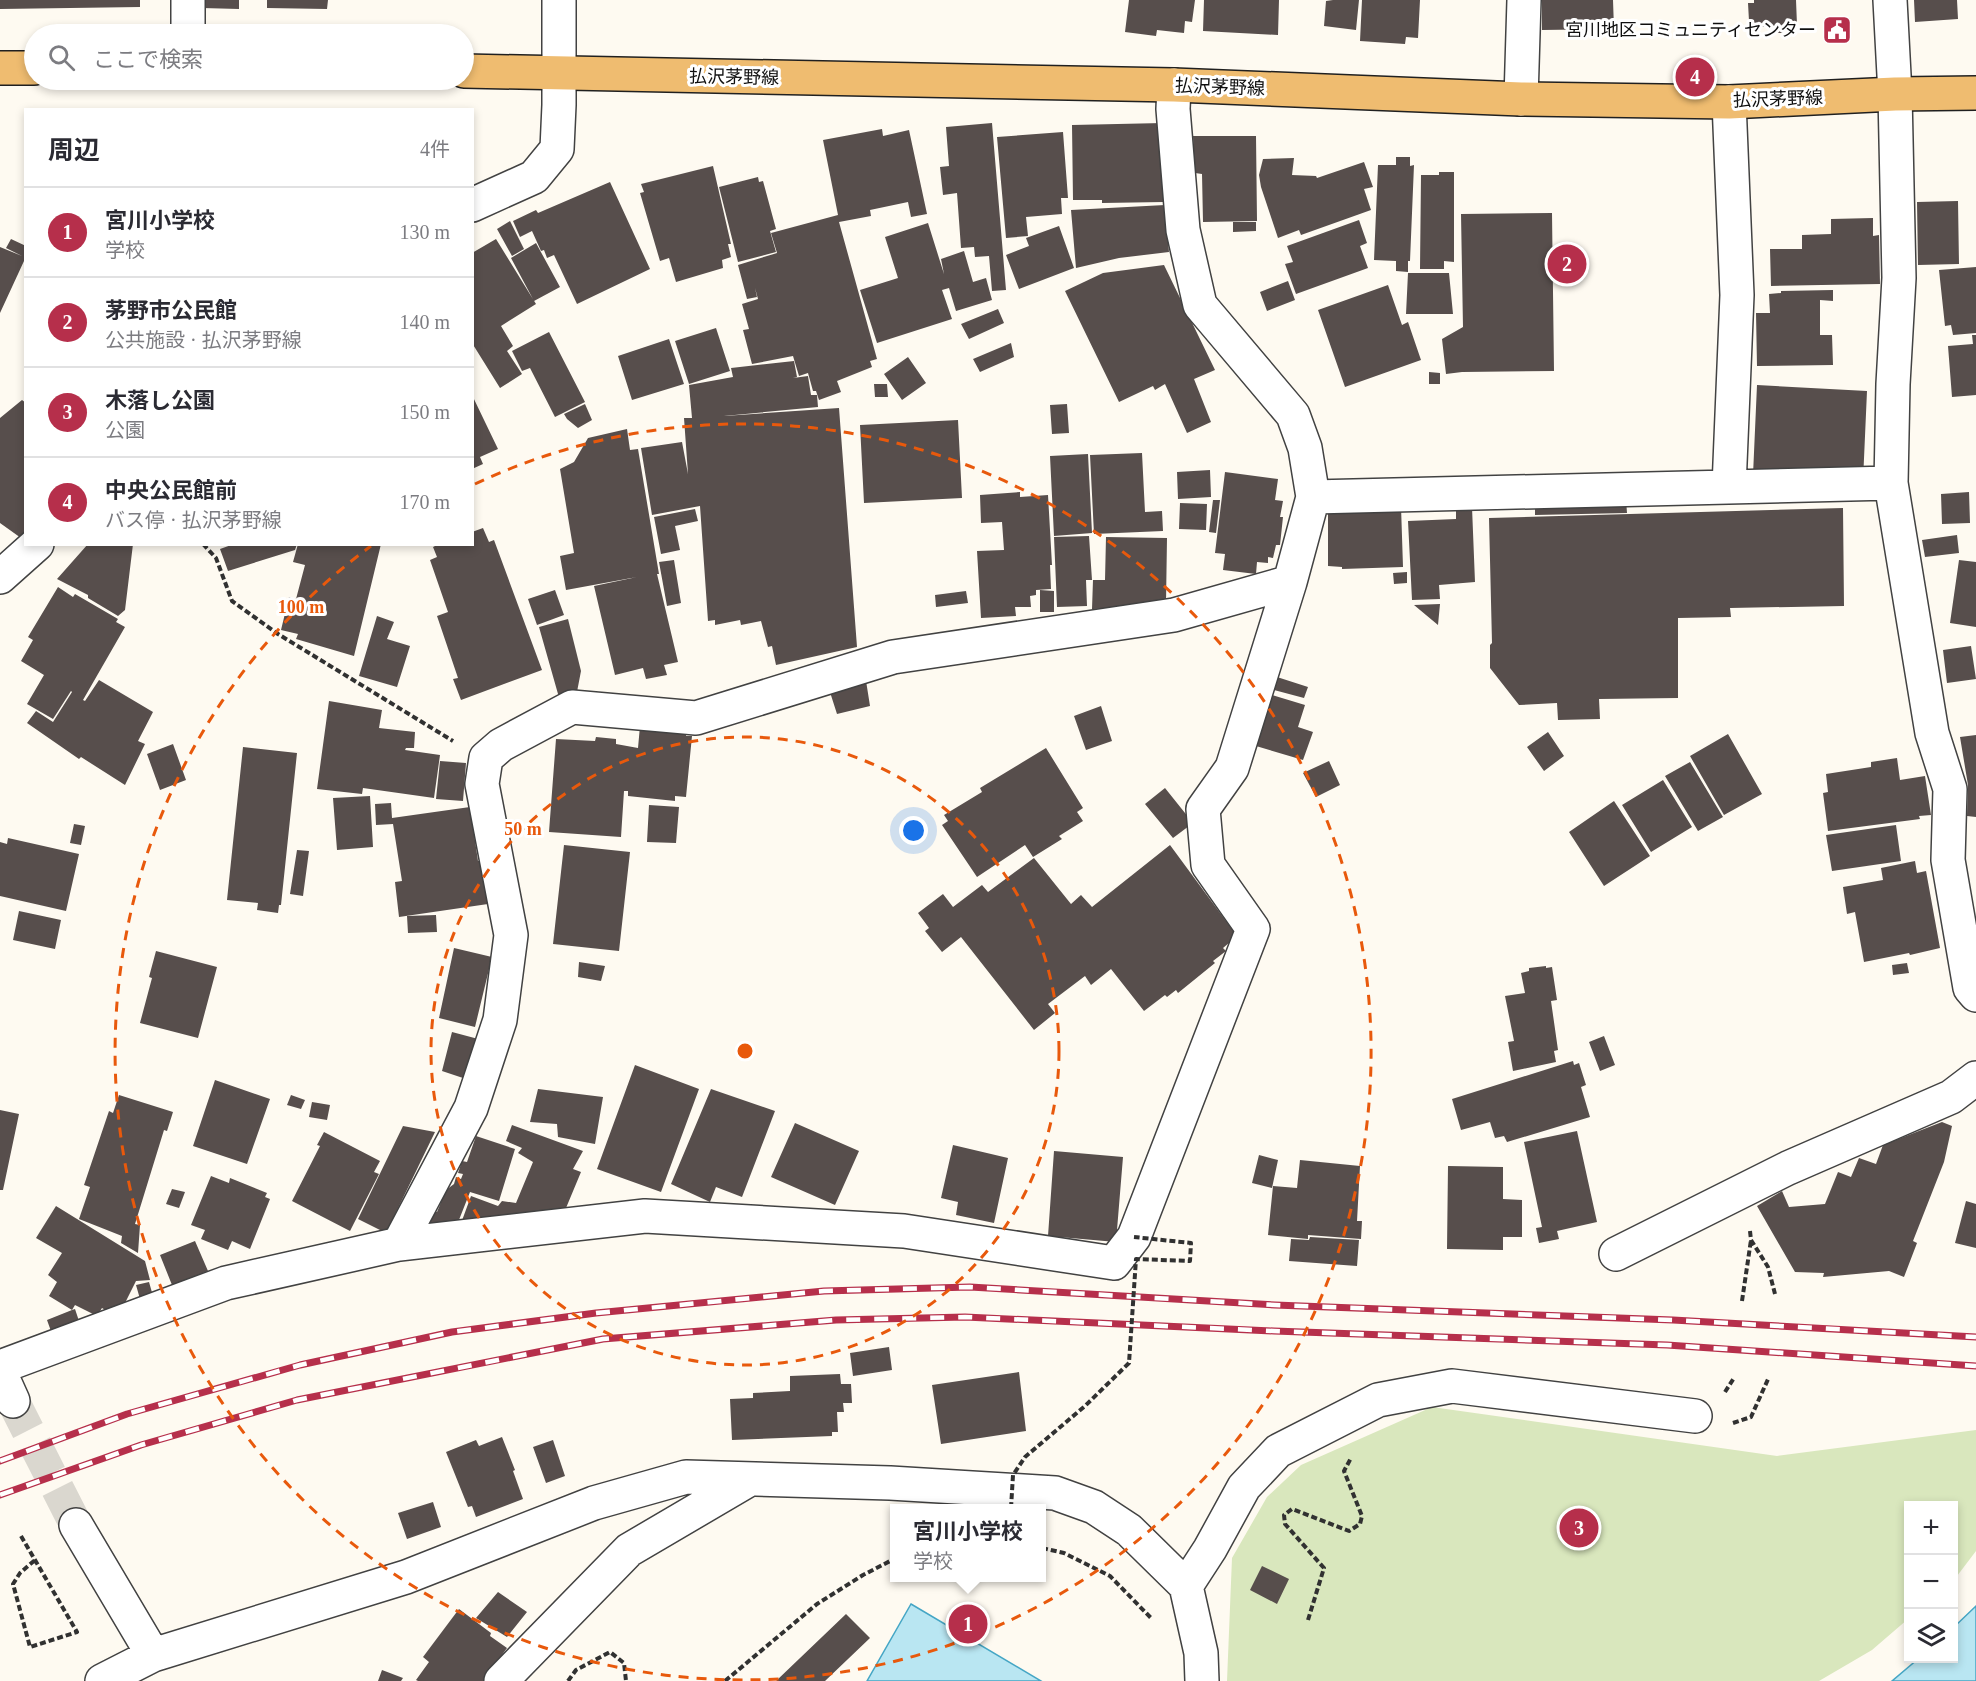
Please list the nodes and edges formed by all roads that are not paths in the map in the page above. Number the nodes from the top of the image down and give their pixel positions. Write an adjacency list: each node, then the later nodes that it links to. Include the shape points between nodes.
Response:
1 (188, 0): 5 (street)
2 (559, 0): 9 (street)
3 (1524, 0): 13 (street)
4 (1890, 0): 12 (street)
5 (188, 24)
6 (0, 68): 7 (main road)
7 (24, 68)
8 (474, 71): 9 (main road, 払沢茅野線)
9 (558, 73): 10 (main road, 払沢茅野線); 15 (street, via 556,149 534,177)
10 (1174, 85): 13 (main road, 払沢茅野線); 18 (street, via 1183,230 1200,305 1293,415 1305,448)
11 (1976, 93): 12 (main road, 払沢茅野線)
12 (1895, 94): 14 (main road, 払沢茅野線); 16 (street, via 1899,278)
13 (1521, 99): 14 (main road, 払沢茅野線)
14 (1730, 102): 17 (street, via 1737,295)
15 (474, 205)
16 (1891, 483): 17 (street); 22 (street, via 1932,733 1950,789 1948,860 1970,988)
17 (1729, 487): 18 (street)
18 (1313, 497): 21 (street)
19 (35, 546): 20 (street)
20 (0, 576)
21 (1290, 582): 24 (street, via 1174,615 893,657 696,718 572,707 501,745 486,759 482,784 511,935 500,1020 471,1108); 24 (street, via 1232,768 1203,809 1208,865 1253,929 1134,1237 1114,1263 904,1231 645,1216)
22 (1976, 995)
23 (1976, 1078): 25 (street, via 1951,1097 1788,1168)
24 (399, 1244): 26 (street, via 226,1283)
25 (1616, 1254)
26 (0, 1367)
27 (1695, 1416): 30 (street, via 1452,1386 1378,1400 1278,1451 1244,1487)
28 (750, 1479): 30 (street, via 1055,1493 1094,1508 1130,1530); 31 (street, via 686,1477 594,1503 406,1577); 33 (street, via 629,1550)
29 (76, 1525): 31 (street)
30 (1186, 1586): 34 (street, via 1201,1653)
31 (153, 1655): 32 (street)
32 (102, 1681)
33 (501, 1681)
34 (1202, 1681)

